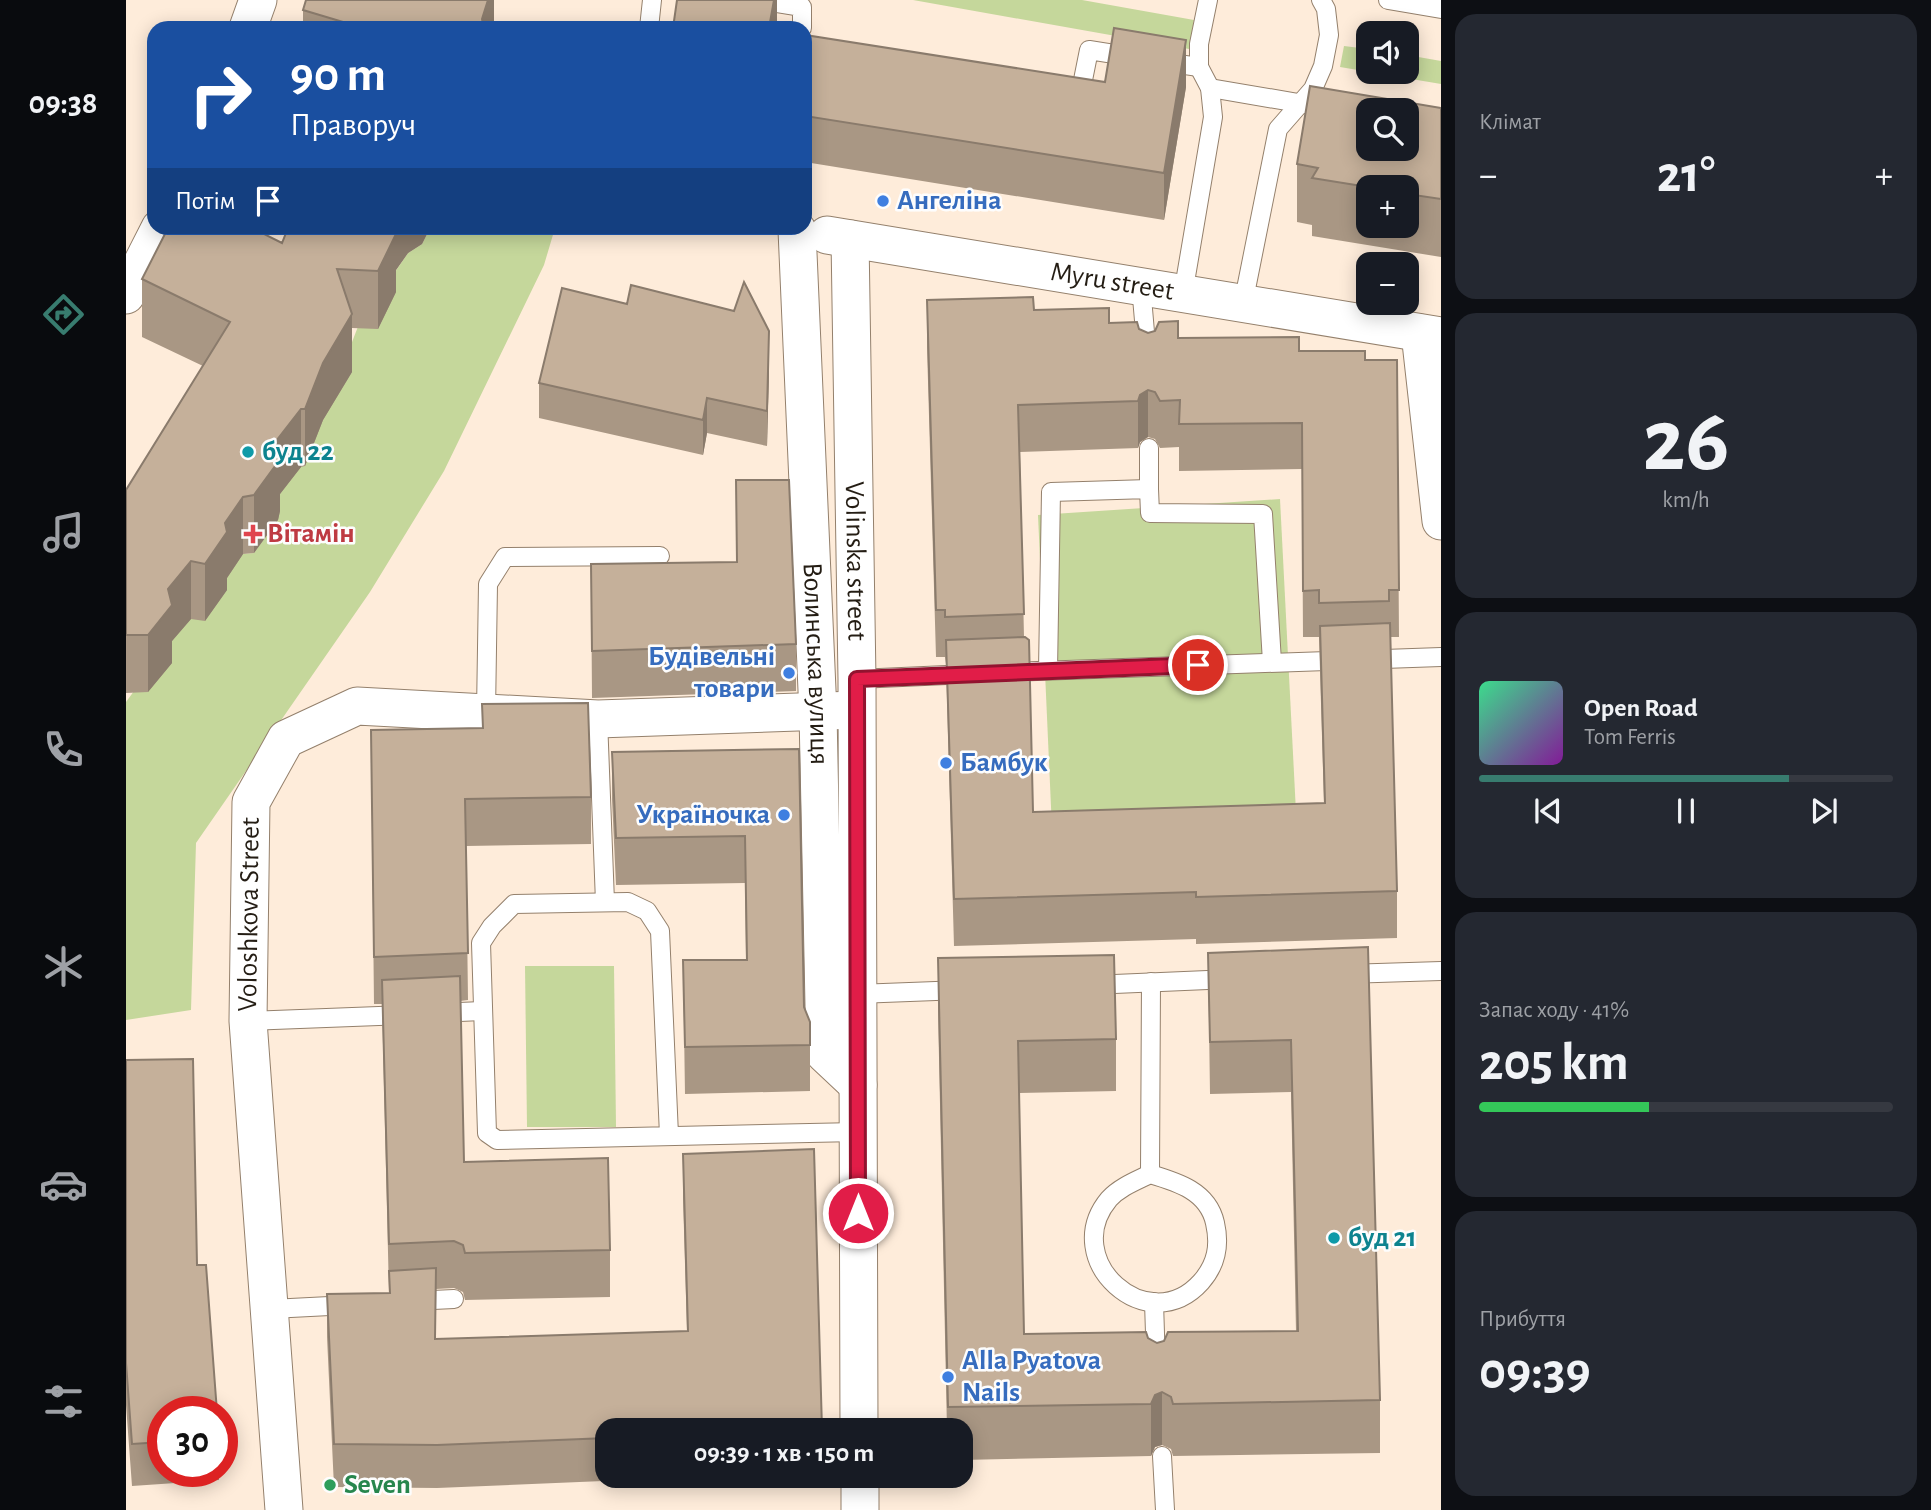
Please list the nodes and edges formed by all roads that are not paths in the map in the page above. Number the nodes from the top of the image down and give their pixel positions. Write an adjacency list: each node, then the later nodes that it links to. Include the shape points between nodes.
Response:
1 (258, 0): 8 (street)
2 (652, 0): 9 (lane)
3 (758, 0): 10 (lane, via 802,7)
4 (1208, 0): 11 (lane)
5 (1321, 0): 14 (lane, via 1329,35 1325,56 1313,89)
6 (1388, 0): 7 (lane)
7 (1441, 9)
8 (250, 21)
9 (650, 21)
10 (802, 21)
11 (1199, 67): 12 (lane); 13 (lane, via 1089,50 1080,95)
12 (1210, 88): 14 (lane); 21 (lane, via 1213,117)
13 (1053, 90)
14 (1301, 104): 15 (lane); 23 (lane, via 1278,129)
15 (1328, 108)
16 (812, 233): 19 (street, Myru street)
17 (156, 235): 22 (street)
18 (789, 235): 35 (street, Волинська вулиця)
19 (850, 239): 20 (street, Myru street); 33 (street, Volinska street)
20 (1141, 286): 21 (street, Myru street); 25 (lane)
21 (1183, 294): 23 (street, Myru street)
22 (126, 295)
23 (1243, 304): 24 (street, Myru street)
24 (1431, 334): 28 (street)
25 (1148, 369)
26 (1149, 448): 27 (lane)
27 (1149, 489): 31 (lane, via 1150,513 1263,514); 32 (lane, via 1051,492)
28 (1441, 521)
29 (660, 556): 34 (lane, via 505,557 488,584)
30 (1441, 657): 31 (lane)
31 (1272, 663): 32 (lane)
32 (1048, 670): 33 (lane)
33 (856, 695): 35 (street, Voloshkova Street); 44 (street, Volinska street)
34 (486, 712): 36 (street, Voloshkova Street); 46 (street, Voloshkova Street, via 357,705 286,739 251,802)
35 (818, 713): 36 (street, Voloshkova Street); 47 (street, Волинська вулиця, via 825,1054)
36 (598, 719): 37 (lane)
37 (605, 902): 45 (lane, via 514,904 481,943); 49 (lane, via 628,902 646,911 660,931)
38 (1441, 971): 39 (lane)
39 (1331, 975)
40 (1248, 978): 41 (lane)
41 (1151, 982): 42 (lane); 50 (lane)
42 (1071, 986)
43 (977, 989): 44 (lane)
44 (857, 994): 47 (street, Volinska street)
45 (482, 1011): 46 (lane); 49 (lane, via 487,1133 497,1140)
46 (248, 1021): 55 (street, Voloshkova Street)
47 (858, 1085): 48 (street, Volinska street)
48 (857, 1132): 49 (lane); 57 (street, Volinska street)
49 (669, 1135)
50 (1150, 1174): 52 (lane, via 1110,1198 1098,1217 1094,1245 1099,1266 1111,1284 1129,1296); 52 (lane, via 1187,1186 1203,1199 1214,1218 1218,1239 1208,1273 1194,1289 1175,1299)
51 (454, 1299): 53 (lane)
52 (1154, 1302): 56 (lane)
53 (389, 1303)
54 (363, 1304): 55 (lane)
55 (271, 1309): 60 (street, Voloshkova Street)
56 (1157, 1384)
57 (859, 1418)
58 (1162, 1456): 62 (lane)
59 (860, 1488): 61 (street)
60 (284, 1510)
61 (860, 1510)
62 (1165, 1510)

